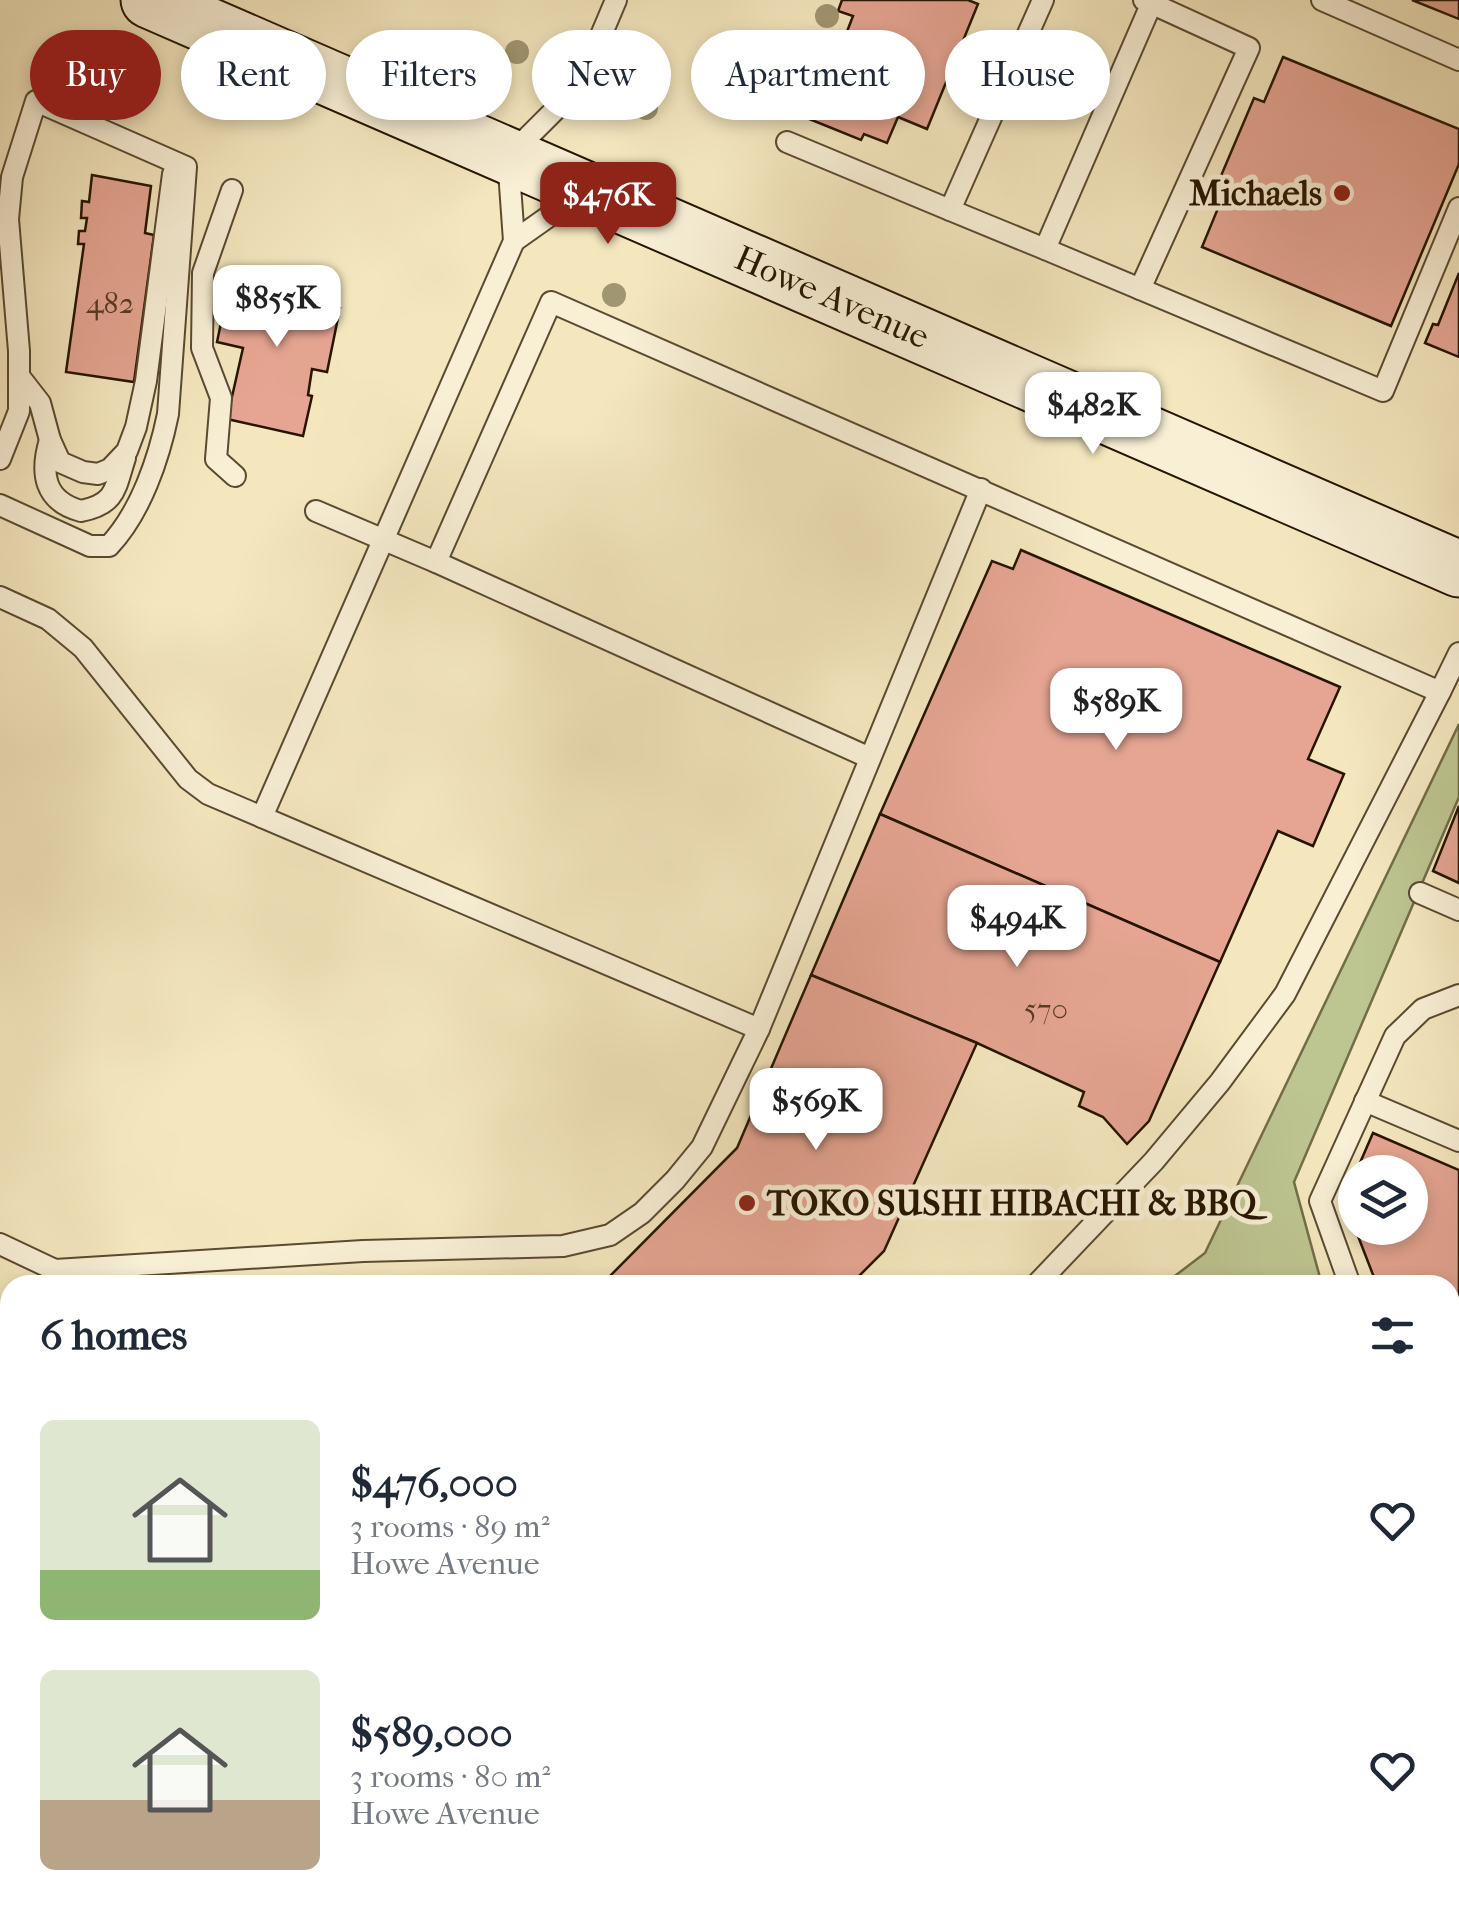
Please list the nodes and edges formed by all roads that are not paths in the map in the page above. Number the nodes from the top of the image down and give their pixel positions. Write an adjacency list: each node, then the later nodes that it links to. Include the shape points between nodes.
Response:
1 (149, 0): 8 (street, Howe Avenue)
2 (616, 0): 8 (lane, via 580,85)
3 (1043, 0): 13 (lane)
4 (1322, 0): 6 (lane)
5 (1150, 1): 15 (lane); 16 (lane, via 1250,48)
6 (1459, 60)
7 (787, 142): 13 (lane)
8 (508, 158): 11 (street, Howe Avenue); 14 (lane)
9 (174, 161): 17 (lane, via 36,101 12,178); 20 (lane, via 146,380); 24 (lane, via 186,167 168,414 134,512 110,546 90,546)
10 (232, 190): 22 (lane, via 202,273 200,325 221,398 216,459)
11 (585, 191): 14 (lane); 28 (street, Howe Avenue)
12 (1459, 208): 16 (lane, via 1383,390)
13 (950, 210): 15 (lane)
14 (514, 241): 26 (lane)
15 (1045, 249): 16 (lane)
16 (1140, 289)
17 (8, 318): 18 (lane)
18 (19, 376): 19 (lane, via 40,403); 21 (lane, via 19,410)
19 (50, 440): 20 (lane, via 60,462 83,472 98,474); 20 (lane, via 47,487 56,500 81,511 106,503)
20 (127, 451)
21 (0, 460)
22 (235, 476)
23 (981, 489): 27 (lane, via 550,302); 31 (lane); 32 (lane)
24 (0, 505)
25 (316, 510): 26 (lane)
26 (384, 540): 27 (lane); 33 (lane)
27 (436, 562): 32 (lane)
28 (1459, 569)
29 (0, 597): 33 (lane, via 48,619 83,648 188,779)
30 (1459, 653): 31 (lane)
31 (1440, 692): 43 (lane, via 1286,994 1154,1161)
32 (870, 758): 37 (lane)
33 (262, 817): 37 (lane)
34 (1420, 893): 35 (lane)
35 (1459, 910)
36 (1459, 995): 38 (lane, via 1406,1022)
37 (759, 1029): 42 (lane, via 702,1147 642,1213 610,1235 564,1246 363,1251)
38 (1366, 1100): 39 (lane); 44 (lane, via 1320,1201)
39 (1459, 1140)
40 (0, 1244): 41 (lane)
41 (47, 1275)
42 (87, 1275)
43 (1046, 1275)
44 (1346, 1275)

